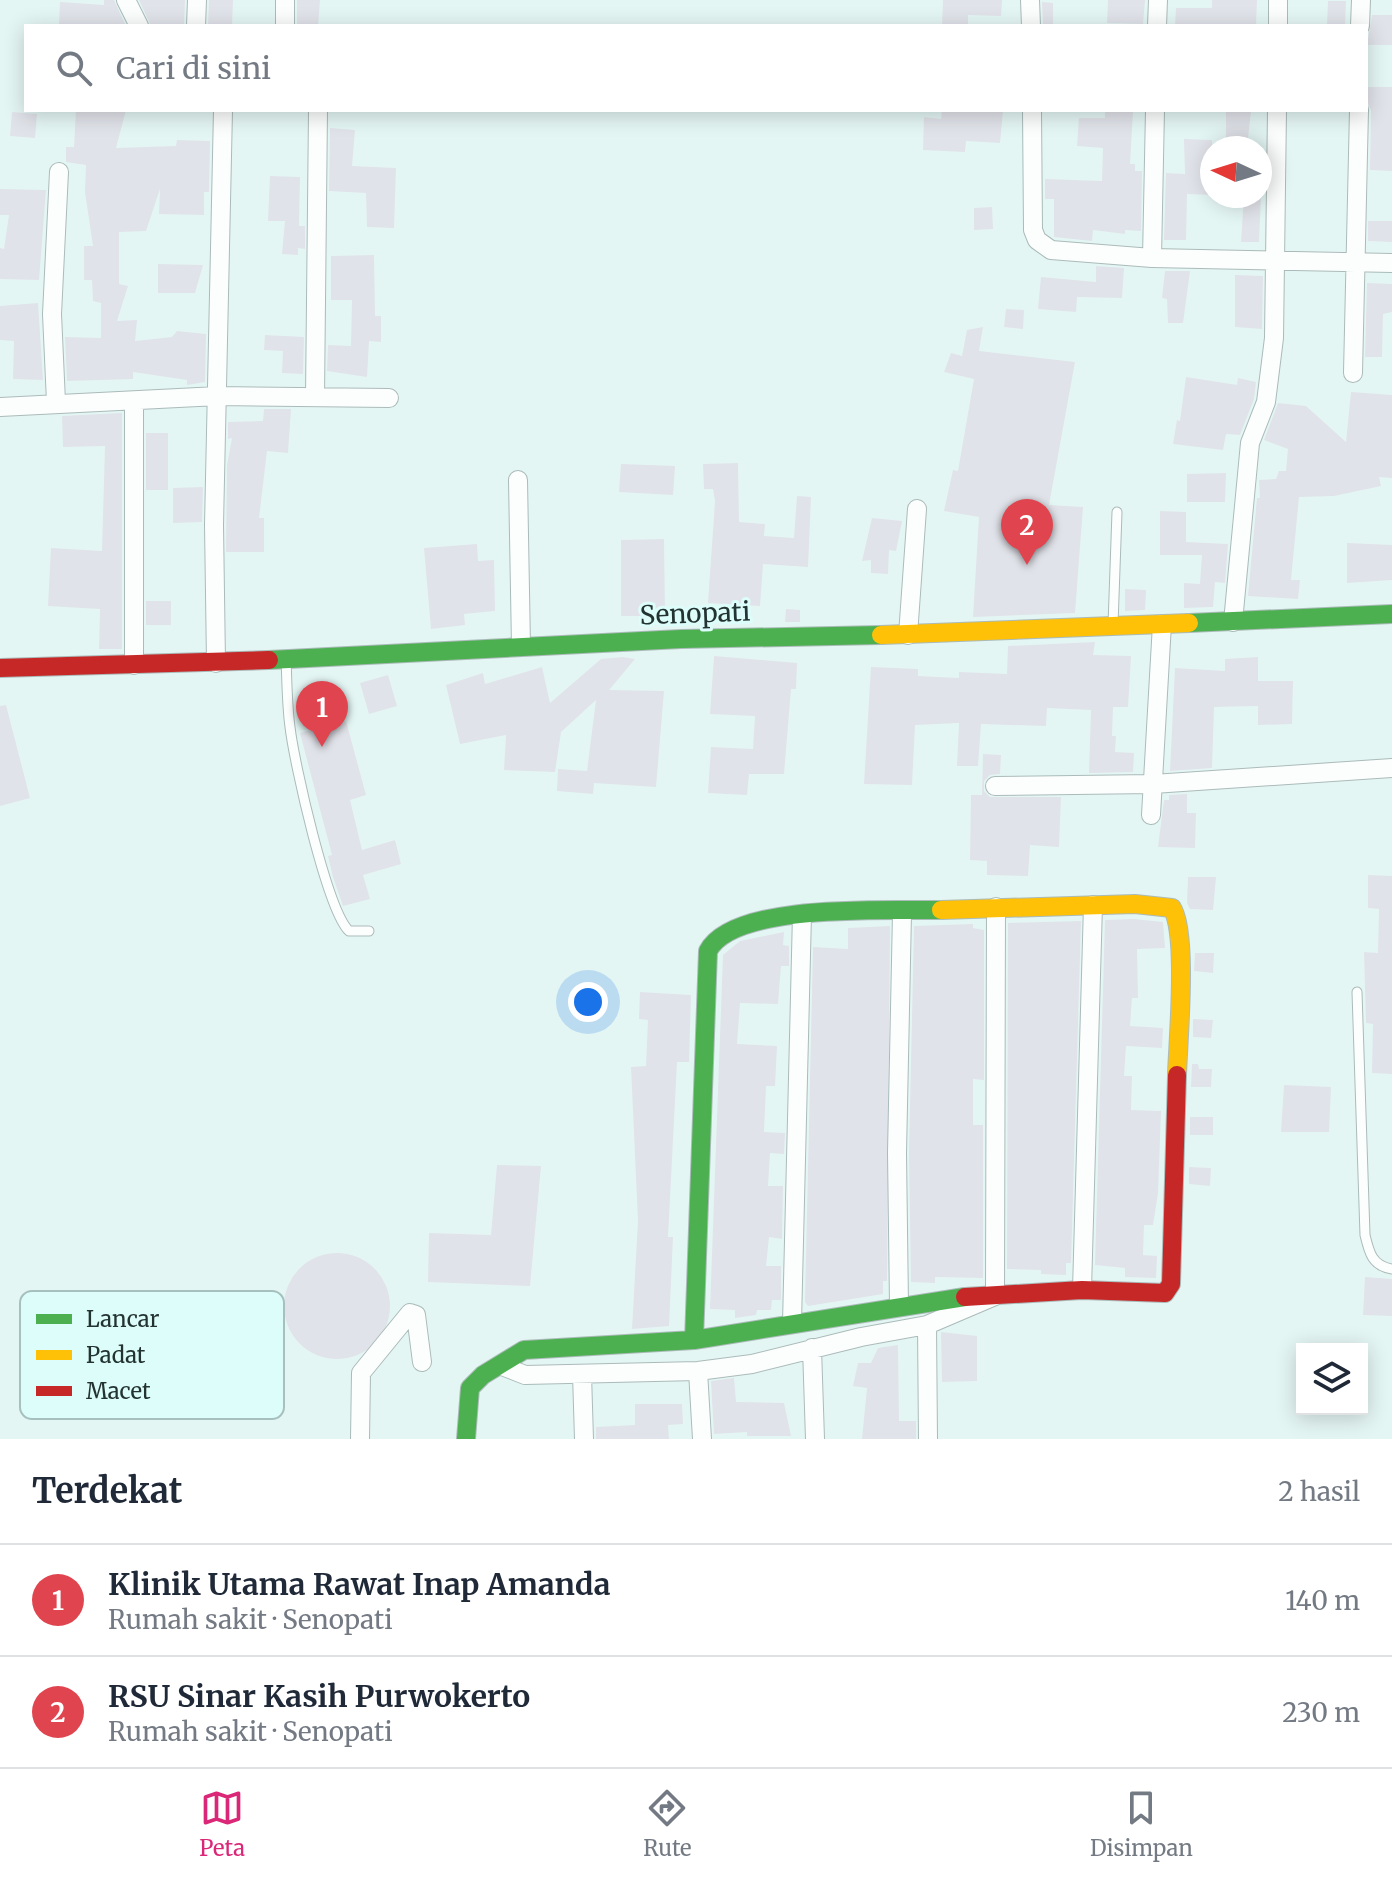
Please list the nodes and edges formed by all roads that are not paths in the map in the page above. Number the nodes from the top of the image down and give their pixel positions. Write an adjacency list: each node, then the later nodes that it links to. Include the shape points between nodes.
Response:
1 (126, 0): 8 (street)
2 (197, 0): 9 (street)
3 (285, 0): 10 (street)
4 (1030, 0): 11 (street)
5 (1158, 0): 12 (street)
6 (1278, 0): 13 (street)
7 (1361, 0): 14 (street)
8 (138, 24)
9 (196, 24)
10 (285, 24)
11 (1031, 24)
12 (1157, 24)
13 (1278, 24)
14 (1360, 24)
15 (223, 112): 27 (street)
16 (318, 112): 28 (street)
17 (1032, 112): 22 (street, via 1037,240 1051,250)
18 (1155, 112): 22 (street)
19 (1277, 112): 23 (street)
20 (1359, 112): 24 (street)
21 (59, 172): 30 (street, via 52,314)
22 (1152, 258): 23 (street)
23 (1276, 262): 24 (street); 37 (street, via 1269,387 1250,443)
24 (1355, 263): 25 (street); 26 (street)
25 (1392, 263)
26 (1353, 373)
27 (218, 396): 28 (street); 31 (street); 43 (street)
28 (315, 397): 29 (street)
29 (389, 398)
30 (56, 402): 31 (street); 32 (street)
31 (134, 402): 44 (street)
32 (0, 407)
33 (518, 480): 41 (street)
34 (917, 509): 40 (street)
35 (1117, 512): 39 (lane)
36 (1392, 614): 37 (street, Senopati)
37 (1233, 622): 38 (street, Senopati)
38 (1162, 624): 39 (street, Senopati); 47 (street)
39 (1113, 625): 40 (street, Senopati)
40 (908, 635): 41 (street, Senopati)
41 (521, 646): 42 (street, Senopati)
42 (286, 659): 43 (street, Senopati); 54 (lane, via 292,744 335,912 349,931)
43 (216, 663): 44 (street, Senopati)
44 (134, 665): 45 (street, Senopati)
45 (0, 668)
46 (1392, 768): 47 (street)
47 (1153, 784): 48 (street); 49 (street)
48 (995, 786)
49 (1151, 815)
50 (1093, 905): 51 (street); 57 (street); 57 (street, via 1166,905 1177,916 1178,1074 1171,1284 1165,1293)
51 (996, 907): 52 (street); 58 (street)
52 (902, 913): 53 (street); 59 (street)
53 (802, 914): 61 (street); 65 (street, via 723,932 708,951)
54 (369, 931)
55 (1357, 992): 56 (lane, via 1365,1235 1370,1257)
56 (1392, 1269)
57 (1082, 1290): 58 (street)
58 (995, 1296): 59 (street); 62 (street)
59 (899, 1305): 60 (street)
60 (859, 1310): 61 (street); 64 (street)
61 (792, 1323): 63 (street)
62 (927, 1325): 64 (street); 79 (street)
63 (747, 1331): 65 (street); 69 (street)
64 (861, 1337): 67 (street)
65 (694, 1340): 66 (street)
66 (630, 1346): 70 (street, via 524,1350); 73 (street)
67 (812, 1348): 69 (street); 78 (street)
68 (422, 1362): 74 (street, via 416,1315 410,1313 361,1373)
69 (752, 1364): 71 (street)
70 (502, 1366): 72 (street, via 525,1375); 75 (street, via 480,1374 470,1385)
71 (698, 1371): 73 (street); 77 (street)
72 (582, 1374): 73 (street); 76 (street)
73 (630, 1374)
74 (360, 1439)
75 (466, 1439)
76 (584, 1439)
77 (702, 1439)
78 (815, 1439)
79 (928, 1439)

